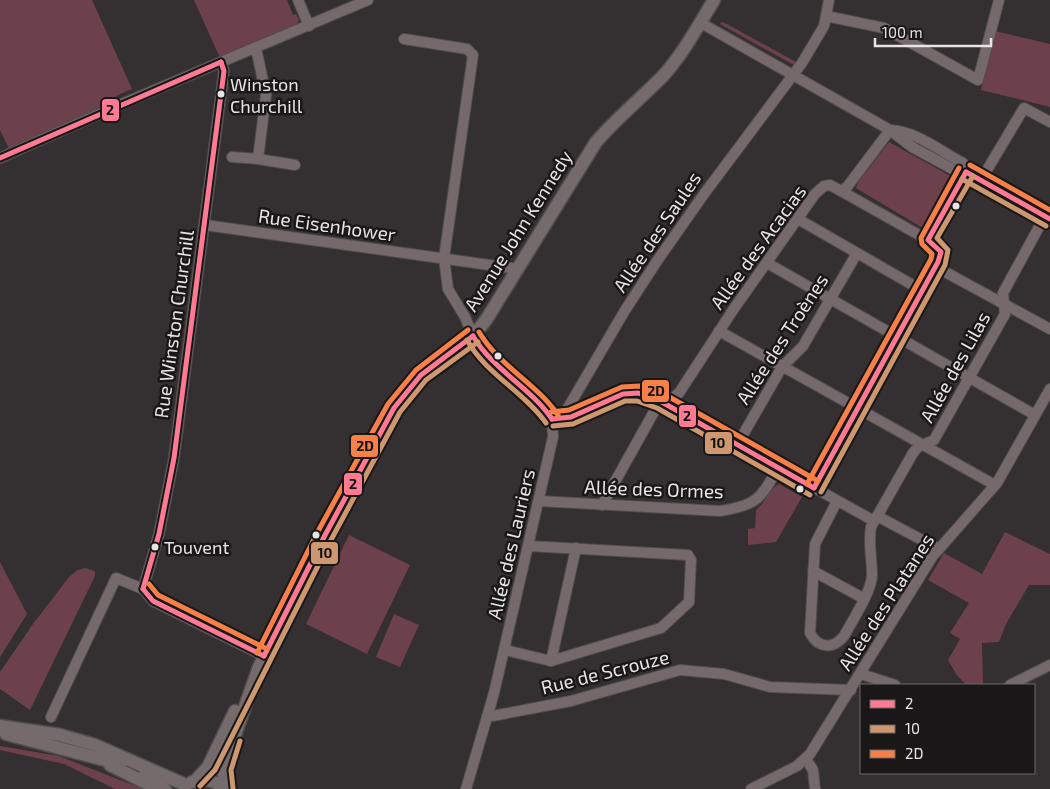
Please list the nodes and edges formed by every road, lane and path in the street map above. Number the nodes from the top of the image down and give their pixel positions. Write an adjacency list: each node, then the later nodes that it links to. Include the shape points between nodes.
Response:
1 (298, 0): 8 (street)
2 (368, 0): 8 (street)
3 (714, 0): 7 (main road, Avenue John Kennedy)
4 (999, 0): 6 (street, via 978,80 884,28)
5 (829, 1): 6 (street, Allée des Saules)
6 (826, 16): 12 (street, Allée des Saules, via 824,26)
7 (701, 22): 12 (street); 30 (main road, Avenue John Kennedy, via 662,77 596,142)
8 (310, 26): 10 (street)
9 (404, 39): 27 (street, via 467,49 473,55)
10 (256, 48): 11 (street); 17 (street, via 266,95)
11 (222, 62): 16 (street); 24 (street, Rue Winston Churchill, via 224,71)
12 (794, 75): 14 (street); 44 (street, Allée des Saules, via 779,91 657,261)
13 (1050, 122): 20 (street, via 1024,108)
14 (890, 130): 19 (street, via 904,130 917,137 963,163); 21 (street)
15 (232, 157): 17 (street)
16 (0, 158)
17 (258, 159): 18 (street)
18 (295, 165)
19 (966, 172): 20 (street); 25 (street)
20 (981, 180): 22 (street)
21 (841, 191): 23 (street, Allée des Acacias, via 830,185 824,186); 25 (street)
22 (1048, 218): 33 (street, Allée des Lilas, via 1003,293)
23 (798, 220): 26 (street); 28 (street, Allée des Acacias)
24 (205, 225): 27 (street, Rue Eisenhower); 58 (street, Rue Winston Churchill, via 174,458 159,534)
25 (928, 240): 29 (street, via 941,252)
26 (857, 254): 31 (street); 32 (street, Allée des Troènes)
27 (444, 258): 30 (street, Rue Eisenhower); 36 (street, via 448,290)
28 (767, 263): 32 (street); 35 (street, Allée des Acacias)
29 (936, 267): 31 (street); 33 (street)
30 (518, 270): 36 (main road, Avenue John Kennedy)
31 (923, 291): 37 (street)
32 (830, 299): 37 (street); 38 (street, Allée des Troènes, via 803,346)
33 (1004, 305): 34 (street); 39 (street, Allée des Lilas, via 1005,314)
34 (1050, 330)
35 (719, 331): 38 (street); 41 (street, Allée des Acacias, via 679,393)
36 (473, 336): 44 (street, via 478,348); 62 (main road, Avenue John Kennedy, via 421,375 394,408 324,537)
37 (897, 337): 39 (street); 42 (street)
38 (782, 367): 42 (street); 45 (street, Allée des Troènes)
39 (969, 377): 43 (street); 46 (street, Allée des Lilas, via 934,440)
40 (1050, 389): 43 (street, Allée des Platanes)
41 (660, 401): 44 (street, via 638,392 623,394 571,417); 45 (street); 52 (street)
42 (857, 409): 46 (street); 49 (street)
43 (1036, 415): 48 (street, Allée des Platanes)
44 (557, 418): 51 (street, Allée des Lauriers)
45 (737, 445): 47 (street)
46 (922, 446): 48 (street); 53 (street, Allée des Lilas, via 913,453)
47 (778, 468): 49 (street); 52 (street, Allée des Ormes, via 760,498 742,508 720,511)
48 (995, 485): 56 (street, Allée des Platanes)
49 (814, 488): 50 (street)
50 (837, 501): 53 (street); 57 (street, via 817,538)
51 (539, 502): 52 (street, Allée des Ormes); 54 (street, Allée des Lauriers)
52 (602, 505)
53 (875, 519): 56 (street); 59 (street, Allée des Lilas, via 869,536 872,577)
54 (529, 546): 55 (street); 60 (street, Allée des Lauriers)
55 (576, 548): 61 (street); 61 (street, via 688,555 691,560 689,602 661,628)
56 (939, 549): 64 (street, Allée des Platanes)
57 (813, 571): 59 (street); 59 (street, Allée des Lilas, via 810,633 820,644 838,644)
58 (143, 589): 62 (street, via 153,602); 68 (street, via 116,578)
59 (863, 598)
60 (505, 650): 61 (street); 69 (street, Allée des Lauriers)
61 (551, 661)
62 (262, 662): 74 (main road, Avenue John Kennedy, via 208,767); 77 (main road, Avenue John Kennedy, via 223,768)
63 (1050, 665): 66 (street)
64 (861, 674): 65 (street); 67 (street, Allée des Platanes)
65 (892, 684)
66 (1012, 684)
67 (851, 690): 69 (street, Rue de Scrouze, via 770,687 724,674 680,670 570,701); 73 (street, Allée des Platanes)
68 (51, 717)
69 (487, 717): 78 (street, Allée des Lauriers)
70 (0, 726): 74 (main road, via 60,735 95,745)
71 (0, 733): 72 (main road)
72 (68, 749): 75 (main road, via 126,772); 76 (main road, via 112,760 146,774)
73 (806, 759): 79 (street, Allée des Platanes); 80 (street, via 812,770)
74 (188, 785): 77 (main road, via 213,781)
75 (155, 789)
76 (165, 789)
77 (225, 789)
78 (466, 789)
79 (751, 789)
80 (814, 789)

